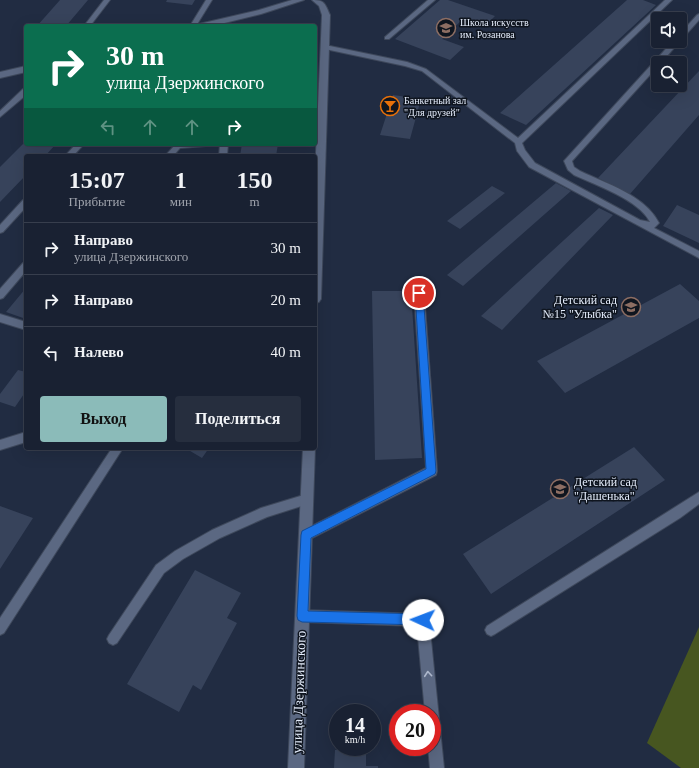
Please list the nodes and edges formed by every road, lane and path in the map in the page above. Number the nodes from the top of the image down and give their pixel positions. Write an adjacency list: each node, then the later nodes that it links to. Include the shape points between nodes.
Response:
1 (107, 0): 8 (lane)
2 (209, 0): 9 (lane)
3 (300, 0): 10 (street)
4 (316, 0): 13 (street, via 322,5 326,15)
5 (432, 0): 12 (lane)
6 (669, 0): 19 (lane)
7 (699, 16): 11 (lane)
8 (89, 24)
9 (194, 24)
10 (210, 24)
11 (687, 30)
12 (387, 38)
13 (325, 47): 19 (lane, via 424,70); 27 (street)
14 (671, 48): 25 (lane, via 568,161 577,173 639,204 654,218 655,223 650,226)
15 (24, 69): 16 (street)
16 (0, 75)
17 (24, 93): 18 (lane)
18 (0, 115)
19 (518, 142): 25 (lane, via 521,152 532,165)
20 (78, 146): 22 (lane)
21 (178, 146): 23 (lane)
22 (71, 154)
23 (171, 154)
24 (24, 204): 26 (lane)
25 (637, 222): 28 (lane)
26 (0, 230)
27 (317, 244)
28 (699, 255)
29 (24, 267): 31 (lane)
30 (419, 293): 40 (lane, via 432,471)
31 (0, 296)
32 (0, 318): 33 (lane)
33 (24, 325)
34 (24, 438): 35 (lane)
35 (0, 445)
36 (117, 450): 42 (lane)
37 (309, 450): 39 (street, улица Дзержинского)
38 (699, 497): 43 (lane)
39 (307, 499): 40 (street, улица Дзержинского); 44 (lane, via 237,524 160,569)
40 (306, 535): 41 (street, улица Дзержинского)
41 (302, 616): 45 (lane, one-way to 41, via 423,620); 47 (street, улица Дзержинского)
42 (0, 629)
43 (491, 630)
44 (113, 639)
45 (431, 704)
46 (436, 756): 48 (lane)
47 (296, 768)
48 (437, 768)

